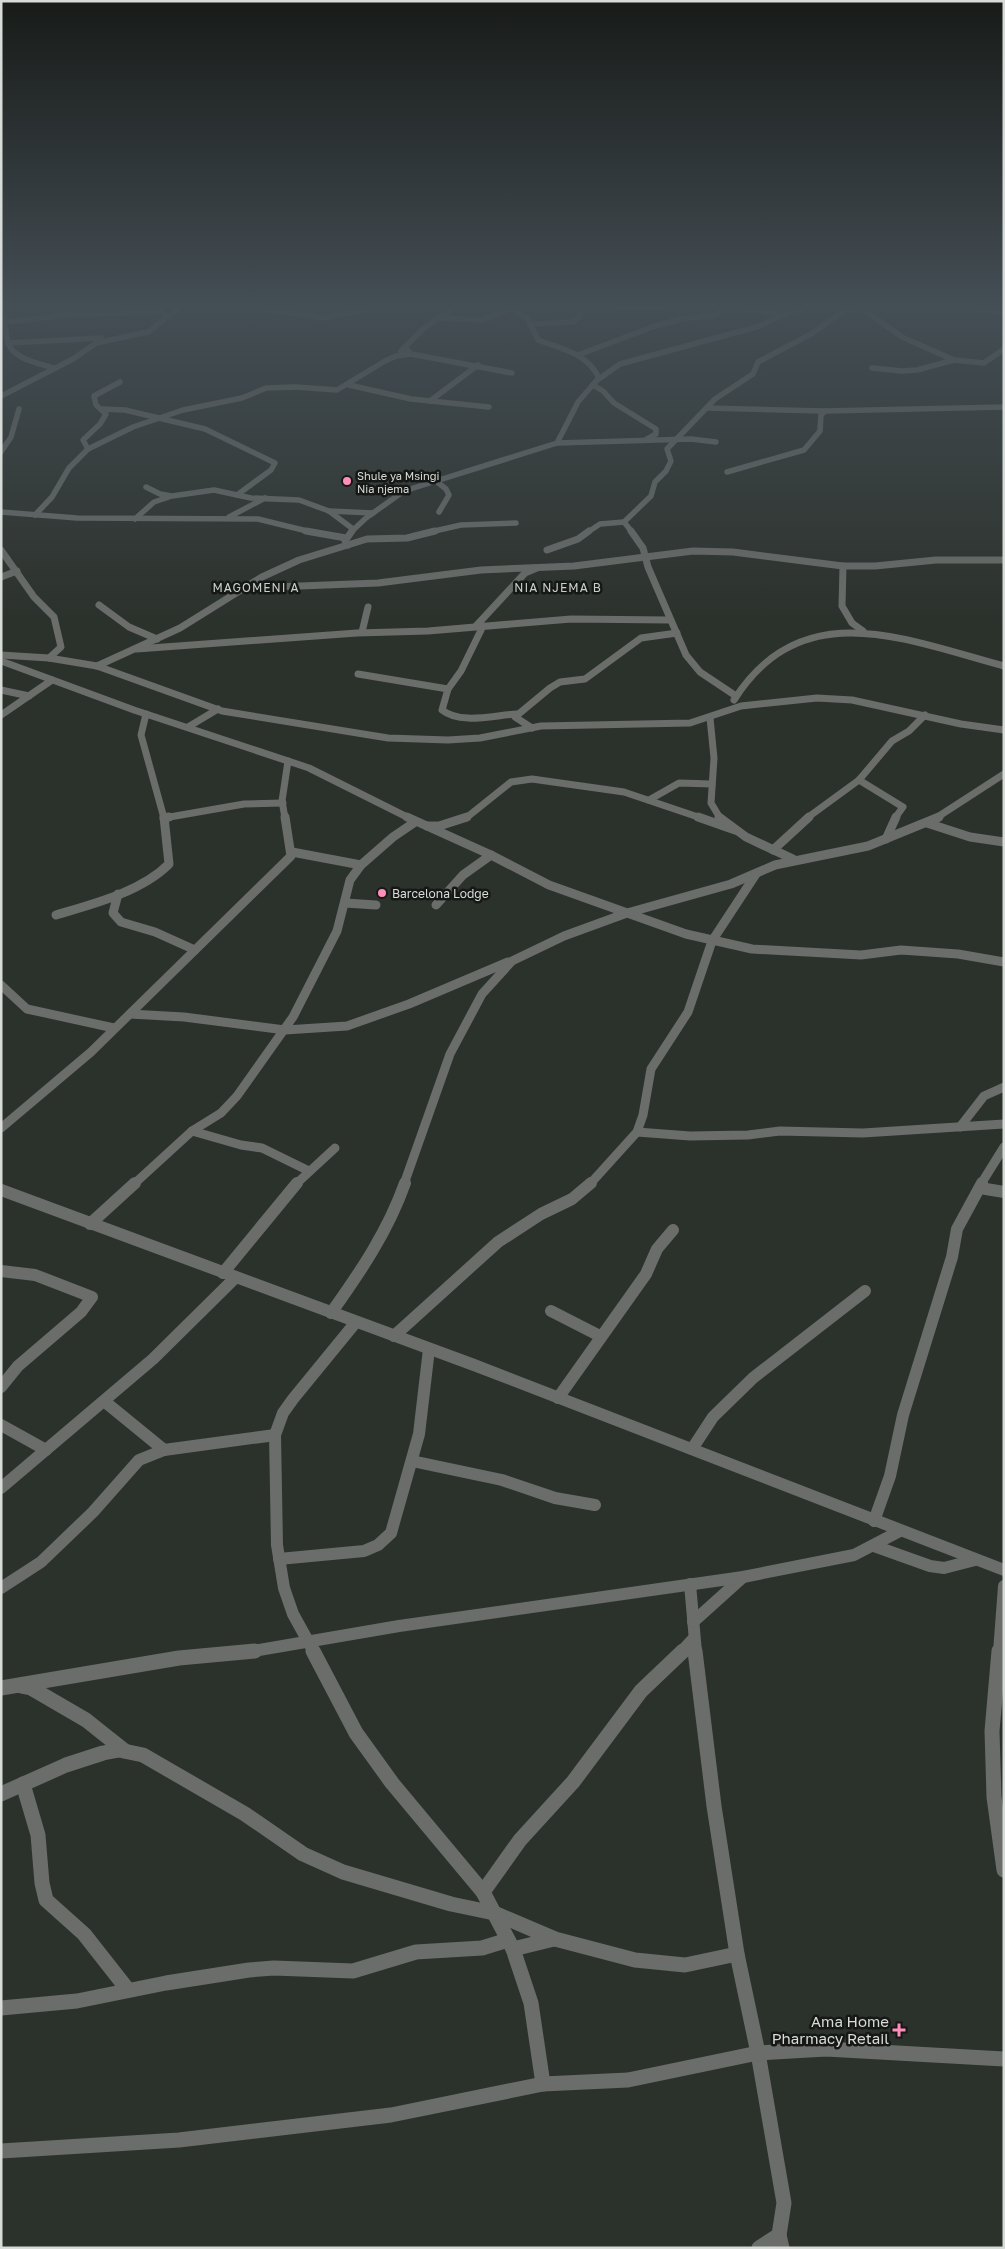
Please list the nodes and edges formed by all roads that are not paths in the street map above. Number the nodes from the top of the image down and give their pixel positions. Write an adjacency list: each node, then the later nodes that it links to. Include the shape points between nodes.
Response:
1 (18, 413): 15 (street, via 11,437)
2 (105, 413): 14 (street, via 104,420 83,440)
3 (135, 413): 9 (street)
4 (174, 413): 9 (street)
5 (572, 413): 13 (street)
6 (630, 413): 11 (street, via 656,429 656,434)
7 (703, 413): 10 (street)
8 (823, 413): 16 (street, via 820,431 804,450)
9 (156, 419): 14 (street); 19 (street, via 205,429 275,464)
10 (676, 439): 11 (street); 12 (street); 29 (street, via 667,450 671,461 653,487 652,494)
11 (646, 440): 13 (street)
12 (716, 442)
13 (557, 443): 17 (street)
14 (88, 449): 26 (street, via 69,468 52,498)
15 (1, 452)
16 (727, 472)
17 (436, 481): 24 (street, via 448,495); 25 (street, via 404,491)
18 (146, 487): 20 (street)
19 (237, 495): 20 (street, via 214,490); 21 (street)
20 (172, 496): 27 (street, via 154,502)
21 (265, 498): 22 (street, via 299,500); 28 (street)
22 (329, 511): 25 (street); 31 (street)
23 (1, 512): 26 (street)
24 (439, 512)
25 (373, 513): 31 (street)
26 (35, 515): 27 (street)
27 (135, 519): 28 (street)
28 (226, 519): 32 (street, via 269,521)
29 (624, 522): 34 (street, via 600,524 578,539); 35 (street, via 641,544)
30 (516, 523): 32 (street, via 456,526 422,535)
31 (353, 529): 32 (street)
32 (347, 542): 41 (street, via 262,577)
33 (1, 550): 39 (street)
34 (548, 550)
35 (645, 556): 37 (street, via 693,550 716,551); 38 (street, via 574,566); 44 (street)
36 (1004, 560): 37 (street, via 936,560)
37 (843, 566): 46 (street, via 842,606 852,623)
38 (540, 567): 41 (street, via 481,570 378,583); 45 (street, via 525,574)
39 (17, 571): 40 (street); 52 (street, via 56,622 61,647)
40 (1, 577)
41 (247, 588): 49 (street)
42 (99, 606): 49 (street)
43 (368, 607): 47 (street)
44 (669, 620): 45 (street, via 571,619); 48 (street)
45 (480, 626): 47 (street, via 422,632); 58 (street, via 461,671)
46 (863, 631): 55 (street); 61 (street, via 793,643 762,668)
47 (362, 632): 50 (street)
48 (677, 633): 61 (street, via 690,663); 65 (street, via 641,638 585,679 556,684)
49 (157, 640): 50 (street)
50 (137, 649): 54 (street)
51 (1, 654): 52 (street)
52 (49, 658): 54 (street)
53 (1, 661): 57 (street)
54 (96, 666): 63 (street)
55 (1004, 666)
56 (358, 674): 58 (street)
57 (52, 680): 60 (street); 64 (street)
58 (448, 689): 65 (street, via 442,710 451,717)
59 (1, 690): 60 (street)
60 (29, 696): 66 (street)
61 (736, 696): 62 (street)
62 (730, 708): 67 (street, via 832,698); 68 (street)
63 (218, 709): 69 (street); 70 (street, via 388,738 466,739)
64 (146, 714): 69 (street); 78 (street, via 141,735)
65 (517, 714): 70 (street, via 517,720)
66 (1, 715)
67 (925, 715): 71 (street); 74 (street, via 892,741)
68 (710, 718): 70 (street, via 690,723); 75 (street, via 714,764)
69 (188, 727): 72 (street)
70 (532, 728)
71 (1004, 730)
72 (288, 760): 77 (street); 80 (street, via 323,774)
73 (1004, 774): 79 (street)
74 (859, 780): 82 (street, via 903,806); 84 (street, via 811,815)
75 (712, 784): 76 (street, via 679,783); 81 (street, via 712,805)
76 (649, 800): 80 (street, via 602,788 549,780 520,780 511,782 464,820 439,826); 81 (street)
77 (283, 803): 78 (street, via 244,804); 85 (street)
78 (164, 818): 90 (street, via 169,845 166,867)
79 (927, 823): 82 (street); 83 (street, via 970,837)
80 (419, 824): 86 (street); 88 (street, via 393,837)
81 (735, 830): 84 (street)
82 (886, 839): 87 (street, via 842,852)
83 (1004, 842)
84 (773, 850): 87 (street)
85 (292, 852): 88 (street); 97 (street, via 274,874)
86 (491, 855): 93 (street, via 463,875); 94 (street, via 549,885)
87 (793, 859): 89 (street)
88 (361, 864): 91 (street, via 350,880)
89 (756, 874): 94 (street); 96 (street)
90 (118, 894): 95 (street); 97 (street, via 113,914 121,922 155,932)
91 (345, 904): 92 (street); 103 (street, via 337,931)
92 (376, 905)
93 (436, 905)
94 (627, 913): 96 (street); 98 (street, via 564,936)
95 (56, 915)
96 (712, 941): 99 (street, via 768,950 861,955 901,950 958,954); 109 (street, via 688,1012 652,1069)
97 (195, 950): 101 (street)
98 (512, 961): 103 (street, via 347,1026); 122 (street, via 482,994 450,1054 394,1214 368,1261)
99 (1004, 962)
100 (1, 985): 102 (street, via 27,1009)
101 (130, 1014): 102 (street); 103 (street, via 184,1017)
102 (114, 1028): 107 (street, via 70,1071)
103 (285, 1030): 108 (street, via 251,1079 224,1109)
104 (1004, 1088): 106 (street, via 993,1090 982,1099)
105 (1004, 1124): 106 (street)
106 (960, 1127): 109 (street, via 863,1133 780,1131 724,1136)
107 (1, 1128)
108 (192, 1131): 112 (street, via 262,1148); 116 (street)
109 (637, 1132): 124 (street, via 589,1185 572,1199 541,1214 498,1242)
110 (335, 1148): 112 (street)
111 (1003, 1149): 113 (street)
112 (309, 1171): 119 (street)
113 (980, 1188): 115 (street); 138 (street, via 957,1229 950,1265 903,1415 890,1476)
114 (1, 1190): 116 (street)
115 (1004, 1192)
116 (90, 1224): 119 (street)
117 (672, 1230): 125 (street, via 657,1249 646,1274)
118 (1, 1271): 127 (street, via 41,1276 92,1297 68,1325 31,1355)
119 (229, 1276): 122 (street); 129 (street, via 178,1336)
120 (865, 1292): 132 (street, via 753,1378 713,1417)
121 (551, 1311): 125 (street)
122 (331, 1313): 123 (street)
123 (356, 1322): 124 (street); 131 (street, via 283,1413)
124 (394, 1336): 126 (street)
125 (600, 1336): 128 (street)
126 (430, 1349): 128 (street); 135 (street, via 424,1370 421,1420)
127 (1, 1387)
128 (558, 1398): 132 (street)
129 (104, 1401): 133 (street); 134 (street)
130 (1, 1425): 133 (street)
131 (275, 1435): 134 (street); 141 (street)
132 (692, 1449): 138 (street)
133 (46, 1450): 136 (street)
134 (164, 1450): 147 (street, via 139,1460 93,1512 41,1562)
135 (412, 1461): 137 (street, via 494,1478 555,1498); 141 (street, via 394,1528 387,1539 375,1548)
136 (1, 1488)
137 (595, 1505)
138 (874, 1521): 139 (street)
139 (900, 1531): 140 (street); 142 (street)
140 (874, 1546): 142 (street, via 944,1568); 144 (street, via 854,1555)
141 (279, 1559): 150 (street, via 293,1614)
142 (976, 1560): 143 (street)
143 (1004, 1570)
144 (743, 1577): 145 (street); 148 (street)
145 (690, 1584): 148 (street); 150 (street)
146 (1004, 1586): 156 (street, via 992,1731 994,1797)
147 (1, 1588)
148 (693, 1622): 149 (street)
149 (694, 1638): 157 (street, via 641,1691 573,1782 520,1840); 161 (street, via 714,1806)
150 (309, 1642): 151 (street, via 234,1654 179,1658); 157 (street, via 356,1733 392,1783)
151 (19, 1685): 152 (street); 153 (street, via 31,1688 86,1720)
152 (1, 1688)
153 (124, 1752): 154 (street, via 103,1752); 158 (street, via 144,1755 156,1761 304,1854 343,1872 451,1904)
154 (23, 1784): 155 (street); 162 (street, via 38,1836 46,1900 84,1934)
155 (1, 1794)
156 (1004, 1870)
157 (483, 1892): 158 (street)
158 (494, 1912): 159 (street); 160 (street)
159 (555, 1939): 160 (street); 161 (street, via 635,1960 685,1965)
160 (510, 1944): 162 (street, via 416,1952 353,1971 249,1970); 166 (street, via 530,2003)
161 (737, 1954): 164 (street)
162 (128, 1990): 163 (street, via 77,2001)
163 (1, 2008)
164 (758, 2053): 165 (street, via 826,2049); 166 (street, via 628,2080); 168 (street, via 784,2203)
165 (1004, 2059)
166 (544, 2084): 167 (street, via 443,2106 352,2120 179,2140)
167 (1, 2152)
168 (781, 2241): 169 (street)
169 (759, 2248)

